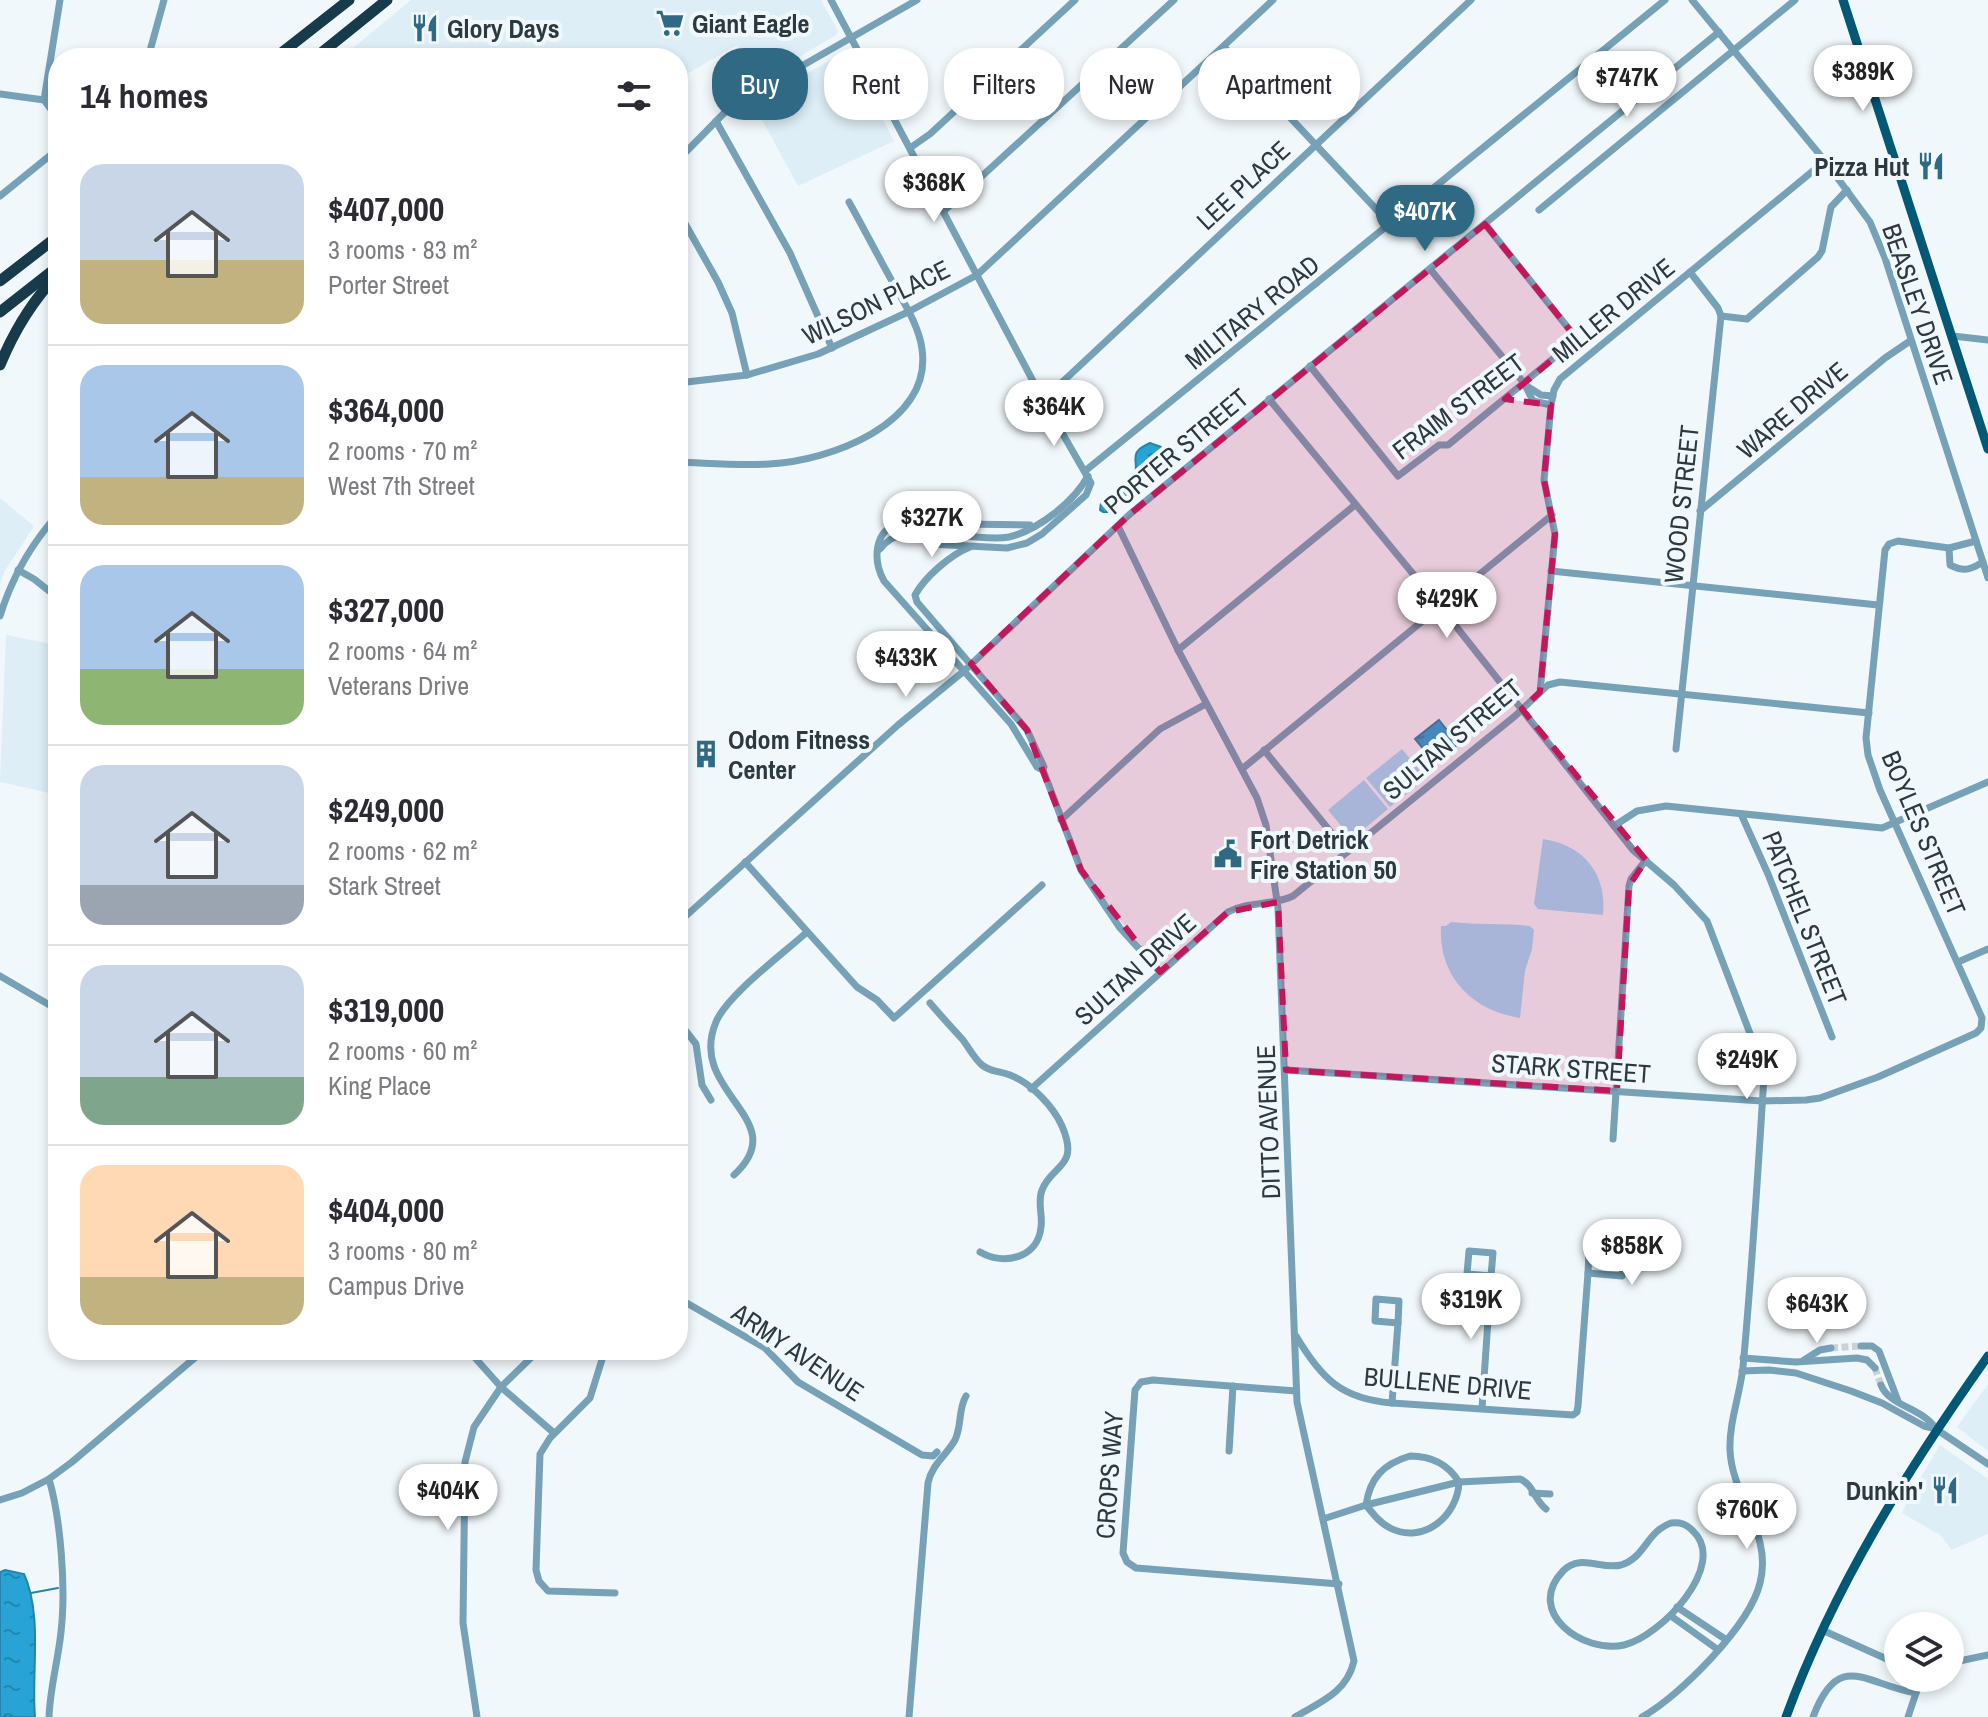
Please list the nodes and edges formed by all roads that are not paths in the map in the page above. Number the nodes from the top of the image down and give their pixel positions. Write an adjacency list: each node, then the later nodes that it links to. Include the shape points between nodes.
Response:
1 (60, 0): 18 (street)
2 (164, 0): 19 (street)
3 (349, 0): 20 (highway)
4 (387, 0): 21 (highway)
5 (831, 0): 16 (street)
6 (917, 0): 16 (street)
7 (1075, 0): 29 (street)
8 (1174, 0): 36 (street)
9 (1273, 0): 17 (street, WILSON PLACE)
10 (1471, 0): 28 (street, LEE PLACE)
11 (1665, 0): 39 (street, MILITARY ROAD)
12 (1692, 0): 15 (street, BEASLEY DRIVE)
13 (1795, 0): 22 (street)
14 (1843, 0): 51 (main road)
15 (1719, 32): 22 (street, BEASLEY DRIVE); 38 (street, PORTER STREET)
16 (851, 37): 27 (street, via 739,101); 29 (street)
17 (1224, 47): 28 (street); 45 (street, WILSON PLACE)
18 (52, 48)
19 (151, 48)
20 (288, 48)
21 (327, 48)
22 (1735, 51): 32 (street, BEASLEY DRIVE); 37 (street)
23 (48, 75): 25 (street)
24 (0, 94): 25 (street)
25 (44, 100): 26 (street)
26 (48, 105)
27 (716, 121): 30 (street); 54 (street, via 790,253)
28 (1316, 144): 39 (street); 61 (street, LEE PLACE)
29 (910, 148): 36 (street)
30 (688, 150)
31 (48, 157): 34 (street)
32 (1825, 161): 33 (street, BEASLEY DRIVE); 43 (street, MILLER DRIVE)
33 (1847, 190): 50 (street, via 1831,207 1818,257 1747,319); 53 (street, BEASLEY DRIVE, via 1879,242)
34 (0, 196)
35 (849, 202): 49 (street)
36 (945, 210): 45 (street)
37 (1539, 210)
38 (1485, 224): 42 (street, PORTER STREET); 59 (street, FRAIM STREET, via 1577,339)
39 (1391, 225): 66 (street, MILITARY ROAD)
40 (688, 229): 57 (street, via 732,313)
41 (48, 244): 46 (highway)
42 (1430, 269): 56 (street, PORTER STREET); 59 (street)
43 (1690, 272): 50 (street); 60 (street, MILLER DRIVE, via 1560,379)
44 (48, 274): 48 (highway)
45 (977, 275): 49 (street, WILSON PLACE); 61 (street)
46 (0, 281)
47 (48, 286): 55 (highway, via 12,337)
48 (0, 312)
49 (908, 312): 54 (street, WILSON PLACE); 65 (street, via 922,347 921,377 910,403 891,421 835,450 793,461)
50 (1721, 316): 68 (street, WOOD STREET)
51 (1953, 336): 52 (street); 64 (main road)
52 (1988, 340)
53 (1910, 341): 68 (street, WARE DRIVE); 79 (street, BEASLEY DRIVE)
54 (832, 348): 57 (street, WILSON PLACE)
55 (0, 365)
56 (1310, 366): 59 (street, FRAIM STREET, via 1398,476 1439,445 1448,445); 62 (street, PORTER STREET)
57 (747, 375): 58 (street, WILSON PLACE)
58 (688, 382)
59 (1524, 383): 60 (street); 63 (street, via 1533,401)
60 (1553, 396): 63 (street, MILLER DRIVE)
61 (1042, 398): 66 (street)
62 (1269, 399): 67 (street); 75 (street, PORTER STREET)
63 (1551, 405): 69 (street, MILLER DRIVE, via 1544,480)
64 (1988, 449)
65 (688, 462)
66 (1086, 474): 71 (street, via 1073,496); 80 (street, via 1091,483 1086,495 1035,539 1007,548)
67 (1355, 505): 90 (street); 92 (street)
68 (1700, 511): 87 (street, WOOD STREET)
69 (1552, 515): 85 (street, MILLER DRIVE); 90 (street)
70 (929, 522): 72 (street); 76 (street); 82 (street, via 900,522 882,535)
71 (1040, 522): 73 (street); 78 (street, via 1006,537)
72 (944, 523)
73 (959, 524)
74 (48, 525): 84 (street)
75 (1118, 526): 92 (street, DITTO AVENUE); 93 (street, PORTER STREET)
76 (929, 534): 77 (street); 80 (street, via 929,544); 82 (street, via 897,535)
77 (944, 535)
78 (958, 536)
79 (1976, 541): 81 (street, BOYLES STREET); 83 (street, BEASLEY DRIVE)
80 (972, 546): 93 (street, via 958,552 915,595)
81 (1949, 548): 83 (street, via 1950,565 1960,570); 89 (street, BOYLES STREET, via 1889,544)
82 (876, 554): 94 (street, via 884,581)
83 (1983, 562): 86 (street, BEASLEY DRIVE)
84 (18, 570): 88 (street); 91 (street)
85 (1551, 571): 87 (street); 95 (street, MILLER DRIVE)
86 (1988, 578)
87 (1693, 586): 89 (street); 96 (street, WOOD STREET)
88 (48, 590)
89 (1878, 605): 99 (street, BOYLES STREET)
90 (1439, 606): 98 (street); 101 (street)
91 (0, 616)
92 (1178, 650): 97 (street, DITTO AVENUE)
93 (971, 664): 94 (street, PORTER STREET); 103 (street, via 1027,730)
94 (964, 671): 103 (street); 111 (street, PORTER STREET)
95 (1540, 692): 96 (street, SULTAN STREET, via 1560,682); 98 (street, SULTAN STREET)
96 (1682, 695): 99 (street, SULTAN STREET); 100 (street, WOOD STREET)
97 (1206, 704): 102 (street, DITTO AVENUE); 106 (street, via 1160,729)
98 (1522, 709): 108 (street); 109 (street, SULTAN STREET)
99 (1869, 713): 107 (street, BOYLES STREET, via 1868,755)
100 (1676, 749)
101 (1264, 750): 102 (street); 109 (street)
102 (1242, 769): 113 (street, DITTO AVENUE, via 1266,825)
103 (1043, 770): 106 (street)
104 (1988, 782): 107 (street)
105 (1741, 814): 107 (street, via 1882,828); 108 (street, via 1658,807 1630,814); 124 (street, PATCHEL STREET)
106 (1061, 820): 118 (street, via 1090,884)
107 (1895, 824): 117 (street, BOYLES STREET)
108 (1614, 826): 110 (street)
109 (1347, 852): 113 (street, SULTAN STREET, via 1293,896)
110 (1646, 860): 127 (street, via 1629,886); 129 (street, via 1712,930 1759,1057)
111 (745, 862): 114 (street, PORTER STREET); 115 (street)
112 (1042, 885): 115 (street, via 894,1018)
113 (1277, 902): 118 (street, SULTAN DRIVE, via 1228,912); 125 (street, DITTO AVENUE)
114 (688, 913)
115 (807, 932): 131 (street, via 726,1005 713,1029 714,1071 752,1129 750,1154)
116 (1987, 952): 117 (street)
117 (1958, 962): 122 (street, BOYLES STREET, via 1982,1018)
118 (1160, 972): 126 (street, SULTAN DRIVE)
119 (0, 976): 121 (street)
120 (930, 1003): 126 (street, via 983,1066)
121 (48, 1004)
122 (1981, 1028): 129 (street, STARK STREET, via 1820,1098)
123 (688, 1034): 128 (street, via 696,1044 702,1085)
124 (1832, 1037)
125 (1286, 1070): 127 (street, STARK STREET); 137 (street, DITTO AVENUE)
126 (1031, 1089): 132 (street, via 1061,1124 1068,1153 1040,1194 1041,1231 1032,1249 1002,1260)
127 (1617, 1091): 129 (street, STARK STREET); 130 (street)
128 (711, 1100)
129 (1762, 1101): 147 (street)
130 (1613, 1139)
131 (734, 1175)
132 (980, 1252)
133 (1588, 1273): 133 (street, via 1622,1276 1625,1254 1589,1251); 157 (street, BULLENE DRIVE, via 1576,1414)
134 (1491, 1276): 134 (street, via 1493,1253 1469,1251 1467,1274); 157 (street)
135 (688, 1304): 161 (street, ARMY AVENUE, via 765,1348 798,1382 922,1455)
136 (1398, 1323): 136 (street, via 1399,1301 1376,1299 1375,1321); 156 (street)
137 (1296, 1336): 145 (street, BULLENE DRIVE); 148 (street, DITTO AVENUE)
138 (1861, 1346): 155 (street, via 1879,1351)
139 (1831, 1348): 146 (street)
140 (1988, 1356): 158 (main road)
141 (192, 1360): 163 (street)
142 (477, 1360): 152 (street)
143 (529, 1360): 152 (street)
144 (602, 1360): 159 (street, via 590,1398)
145 (1311, 1362): 148 (street); 156 (street, BULLENE DRIVE, via 1341,1390)
146 (1801, 1362): 147 (street); 149 (street, via 1857,1358)
147 (1743, 1365): 158 (street, via 1823,1380); 176 (street, via 1730,1453 1763,1562 1755,1599)
148 (1296, 1368): 153 (street, DITTO AVENUE)
149 (1875, 1368)
150 (1881, 1385): 155 (street)
151 (1233, 1386): 153 (street, CROPS WAY); 160 (street); 171 (street, CROPS WAY, via 1153,1380 1137,1386 1125,1559 1142,1569)
152 (501, 1387): 159 (street); 183 (street, via 474,1427 464,1470 463,1623)
153 (1296, 1391): 170 (street, DITTO AVENUE)
154 (966, 1396): 184 (street, via 955,1441 930,1471)
155 (1898, 1401): 158 (street, via 1929,1418)
156 (1392, 1403): 157 (street, BULLENE DRIVE)
157 (1482, 1408)
158 (1936, 1429): 162 (street); 175 (main road, via 1887,1507)
159 (554, 1433): 172 (street, via 538,1460 539,1581 548,1591)
160 (1229, 1451)
161 (937, 1452)
162 (1988, 1464)
163 (49, 1479): 167 (street); 182 (street, via 63,1598)
164 (1459, 1482): 165 (street, via 1520,1479); 168 (street); 168 (street, via 1434,1460 1410,1456 1378,1473); 168 (street, via 1451,1510 1420,1532 1389,1527)
165 (1532, 1493): 166 (street); 169 (street)
166 (1550, 1494)
167 (0, 1500)
168 (1366, 1505): 170 (street)
169 (1546, 1509)
170 (1323, 1519): 171 (street, DITTO AVENUE)
171 (1339, 1584): 185 (street, DITTO AVENUE, via 1352,1672 1343,1688)
172 (615, 1593)
173 (1677, 1607): 174 (street); 174 (street, via 1698,1576 1705,1553 1698,1536 1684,1523 1655,1531 1630,1561 1618,1566 1573,1564 1552,1589 1561,1626 1592,1644 1624,1645 1643,1638); 176 (street)
174 (1671, 1616): 177 (street)
175 (1822, 1630): 179 (street); 187 (main road)
176 (1725, 1639): 177 (street)
177 (1717, 1649): 186 (street, via 1684,1688)
178 (1988, 1655): 180 (street)
179 (1884, 1658)
180 (1964, 1660)
181 (1916, 1693): 188 (street, via 1850,1676 1828,1686); 189 (street)
182 (49, 1717)
183 (477, 1717)
184 (909, 1717)
185 (1295, 1717)
186 (1642, 1717)
187 (1786, 1717)
188 (1813, 1717)
189 (1908, 1717)

